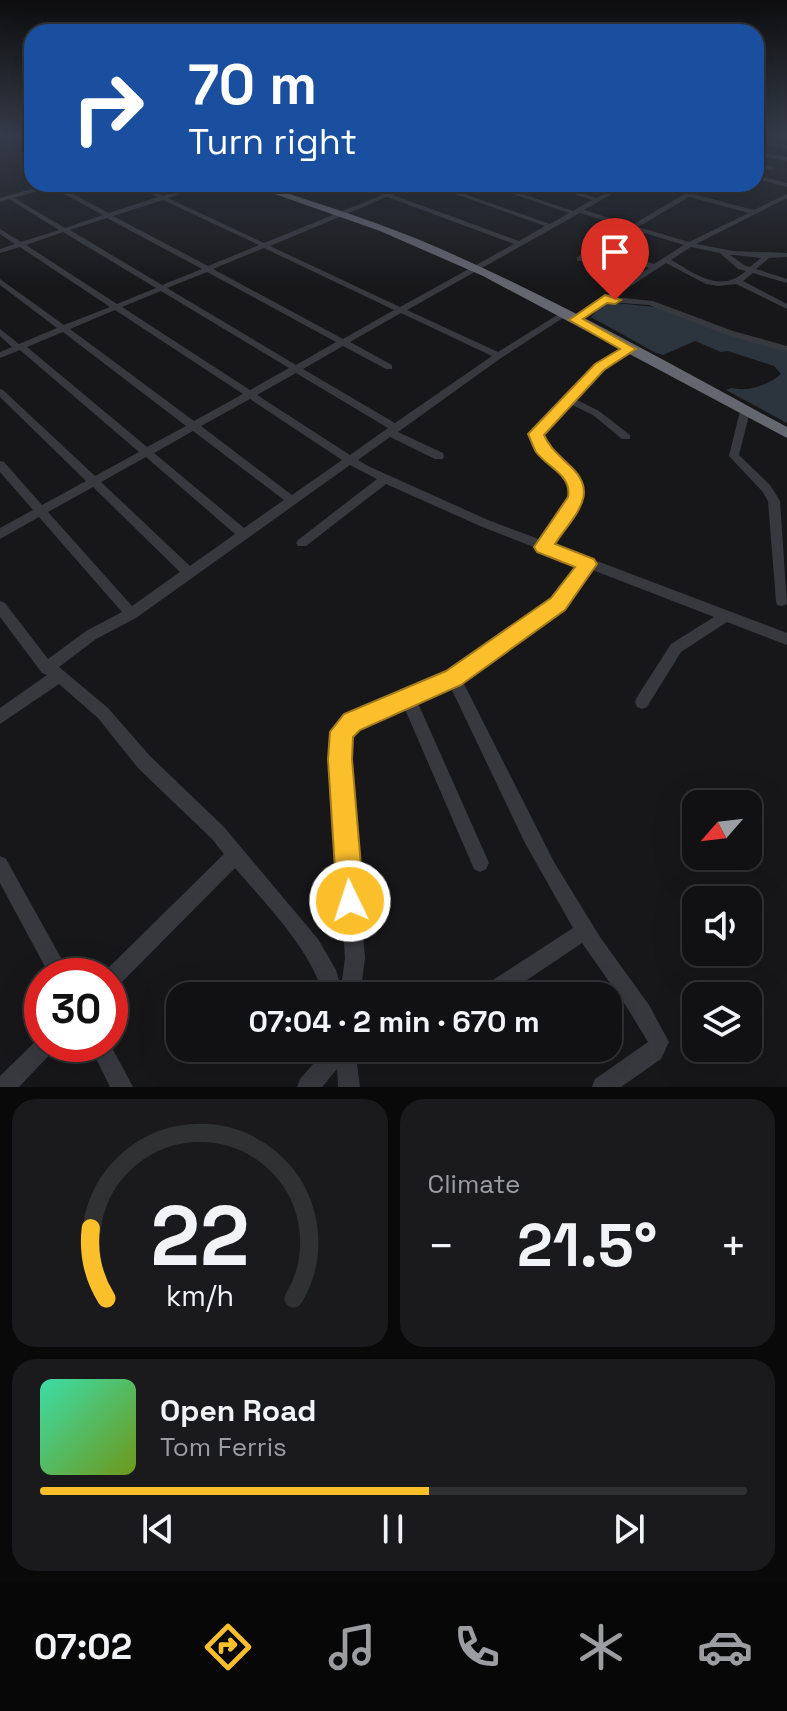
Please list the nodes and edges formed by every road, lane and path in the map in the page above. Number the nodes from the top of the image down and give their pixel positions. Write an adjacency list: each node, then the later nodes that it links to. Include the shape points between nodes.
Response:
1 (27, 192): 17 (street)
2 (65, 192): 23 (street)
3 (150, 192): 18 (street)
4 (180, 192): 18 (street)
5 (274, 192): 22 (highway)
6 (382, 192): 14 (street)
7 (393, 192): 14 (street)
8 (453, 192): 24 (street)
9 (512, 192): 20 (street)
10 (572, 192): 19 (street)
11 (612, 192): 19 (street)
12 (685, 192): 15 (street)
13 (694, 192): 15 (street)
14 (388, 194): 22 (street); 28 (street)
15 (691, 194): 21 (street); 25 (street)
16 (787, 196): 21 (street)
17 (4, 198): 26 (street)
18 (162, 198): 23 (street); 31 (street)
19 (598, 200): 20 (street)
20 (576, 212): 24 (street); 25 (street)
21 (754, 212): 29 (street)
22 (340, 214): 31 (street); 40 (highway)
23 (107, 216): 26 (street); 41 (street)
24 (551, 226): 28 (street)
25 (635, 227): 29 (street); 32 (street)
26 (66, 230): 30 (street); 46 (street)
27 (0, 231): 30 (street)
28 (519, 243): 40 (street)
29 (690, 244): 34 (street); 38 (street)
30 (19, 245): 33 (street); 48 (street)
31 (264, 245): 41 (street); 50 (street)
32 (599, 248): 37 (street); 39 (street)
33 (0, 251)
34 (723, 253): 36 (street); 42 (street)
35 (787, 255): 36 (street)
36 (766, 257): 42 (street)
37 (580, 259)
38 (665, 259): 39 (street); 45 (street, via 713,284)
39 (655, 267): 47 (street)
40 (471, 268): 50 (street); 51 (highway)
41 (207, 269): 46 (street); 54 (street)
42 (750, 270): 44 (street); 45 (street)
43 (0, 281): 52 (street)
44 (787, 281)
45 (738, 282): 49 (street)
46 (164, 287): 48 (street); 60 (street)
47 (605, 299): 51 (street); 57 (street, via 650,303)
48 (115, 307): 52 (street); 63 (street)
49 (787, 307)
50 (399, 309): 54 (street); 59 (street)
51 (570, 317): 56 (highway); 59 (street)
52 (64, 329): 55 (street); 66 (street)
53 (0, 332): 55 (street)
54 (342, 341): 60 (street); 61 (street)
55 (20, 347): 58 (street); 70 (street)
56 (630, 349): 64 (street, via 600,367); 65 (highway)
57 (787, 349)
58 (0, 355)
59 (498, 356): 67 (street)
60 (296, 367): 63 (street); 67 (street)
61 (389, 367)
62 (0, 392): 75 (street)
63 (247, 394): 66 (street); 72 (street)
64 (567, 399): 69 (street); 81 (street, via 536,434 542,449 573,476 578,488)
65 (745, 411): 68 (highway); 84 (street, via 734,456 774,501)
66 (193, 425): 70 (street); 76 (street)
67 (394, 431): 71 (street); 72 (street)
68 (787, 433)
69 (626, 437)
70 (144, 452): 75 (street); 79 (street)
71 (439, 456)
72 (349, 461): 74 (street); 76 (street)
73 (0, 465): 77 (street)
74 (385, 479): 80 (street); 81 (street)
75 (93, 481): 77 (street); 83 (street)
76 (293, 501): 79 (street)
77 (41, 510): 78 (street); 86 (street)
78 (0, 534)
79 (244, 535): 83 (street)
80 (302, 543)
81 (543, 547): 82 (street)
82 (587, 564): 87 (street); 90 (street, via 558,604)
83 (189, 573): 86 (street)
84 (782, 601)
85 (0, 607): 89 (street)
86 (131, 614): 89 (street, via 91,635)
87 (724, 617): 88 (street); 92 (street, via 676,648)
88 (787, 639)
89 (53, 672): 93 (street); 94 (street, via 103,713)
90 (453, 678): 91 (street); 97 (street)
91 (407, 696): 95 (street); 101 (street, via 342,732 355,958)
92 (642, 702)
93 (0, 717)
94 (236, 855): 99 (street); 100 (street, via 311,946)
95 (480, 863)
96 (0, 865): 98 (street)
97 (584, 931): 102 (street); 111 (street, via 659,1042 654,1052)
98 (51, 958)
99 (128, 962)
100 (330, 982)
101 (352, 982)
102 (507, 982)
103 (28, 1062): 107 (street)
104 (109, 1062): 108 (street)
105 (330, 1062): 109 (street)
106 (345, 1062): 110 (street)
107 (4, 1087)
108 (122, 1087)
109 (308, 1087)
110 (349, 1087)
111 (603, 1087)

